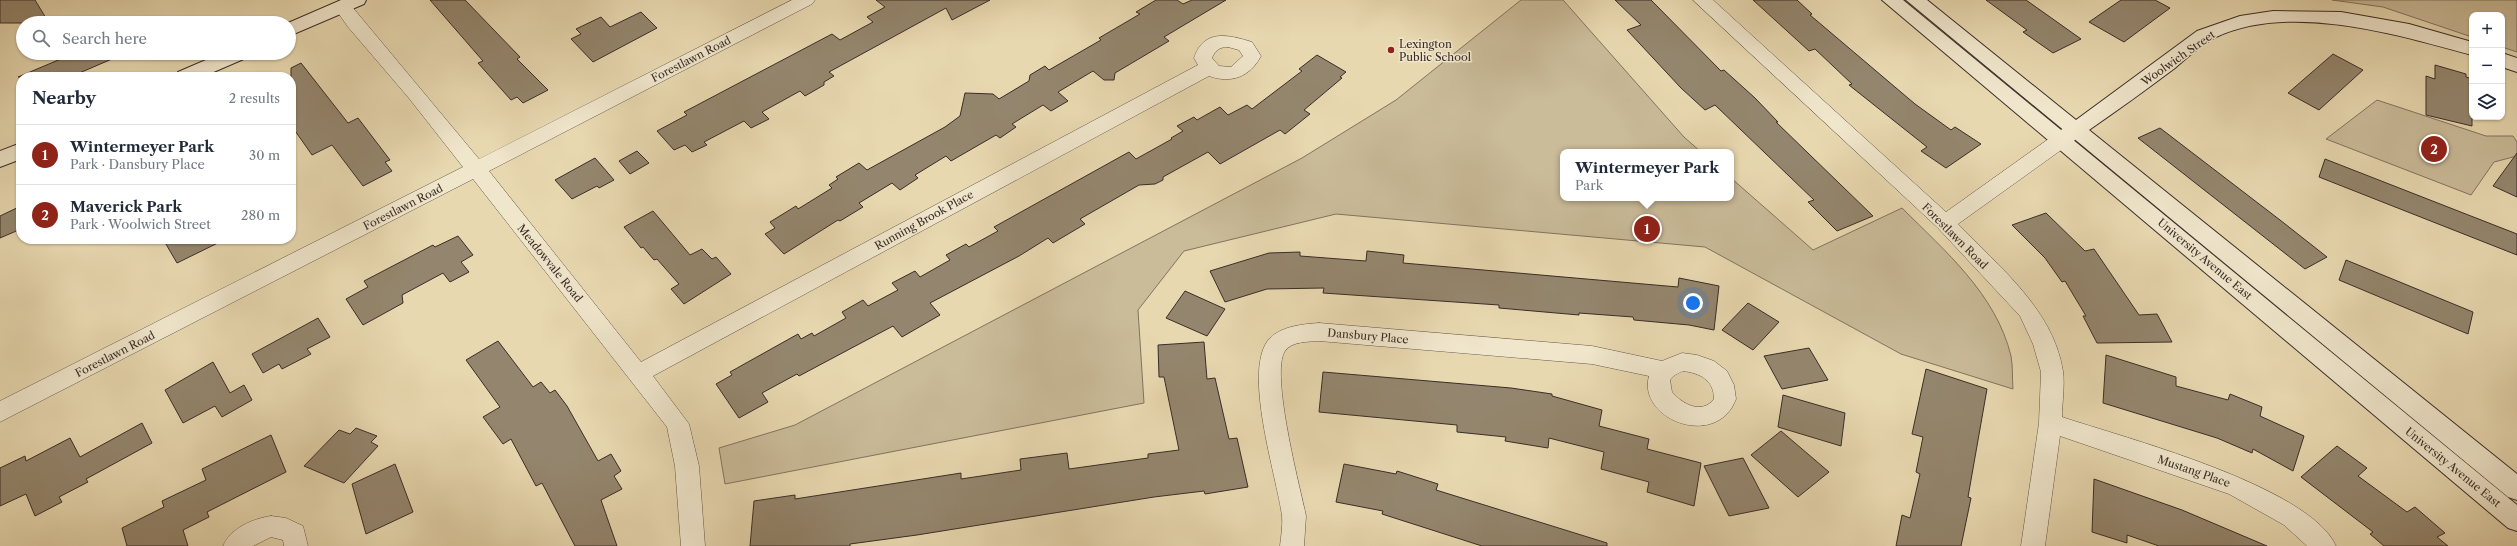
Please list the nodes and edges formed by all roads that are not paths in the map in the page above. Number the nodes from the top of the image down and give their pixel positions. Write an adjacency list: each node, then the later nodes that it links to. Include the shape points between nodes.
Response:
1 (806, 0): 16 (street, Forestlawn Road)
2 (1702, 0): 17 (street, Forestlawn Road)
3 (1891, 0): 13 (main road, University Avenue East)
4 (1915, 0): 13 (main road, University Avenue East)
5 (350, 3): 6 (main road); 16 (street, Meadowvale Road, via 354,23 415,92)
6 (296, 27)
7 (2469, 48): 13 (main road, Woolwich Street, via 2432,35 2379,22 2314,14 2246,19 2209,33)
8 (223, 60): 12 (main road)
9 (2505, 61): 10 (main road)
10 (2517, 65)
11 (1208, 68): 19 (street, Running Brook Place)
12 (196, 72)
13 (2068, 135): 17 (street, Woolwich Street); 22 (main road, University Avenue East); 23 (main road, University Avenue East)
14 (16, 152): 15 (main road)
15 (0, 160)
16 (475, 170): 19 (street, Meadowvale Road); 20 (street, Forestlawn Road)
17 (1945, 223): 21 (street, Forestlawn Road, via 2028,311 2044,344 2052,372)
18 (1664, 370): 27 (street, Dansbury Place, via 1584,354 1320,332 1289,337 1276,346 1272,359 1271,384 1274,415 1294,518)
19 (640, 373): 26 (street, Meadowvale Road, via 678,424 687,466)
20 (0, 412)
21 (2050, 423): 28 (street, Forestlawn Road); 29 (street, Mustang Place, via 2237,486 2292,517)
22 (2517, 488)
23 (2517, 520)
24 (235, 546): 25 (street, via 253,532 277,526 287,528 294,534)
25 (296, 546)
26 (693, 546)
27 (1292, 546)
28 (2033, 546)
29 (2324, 546)

